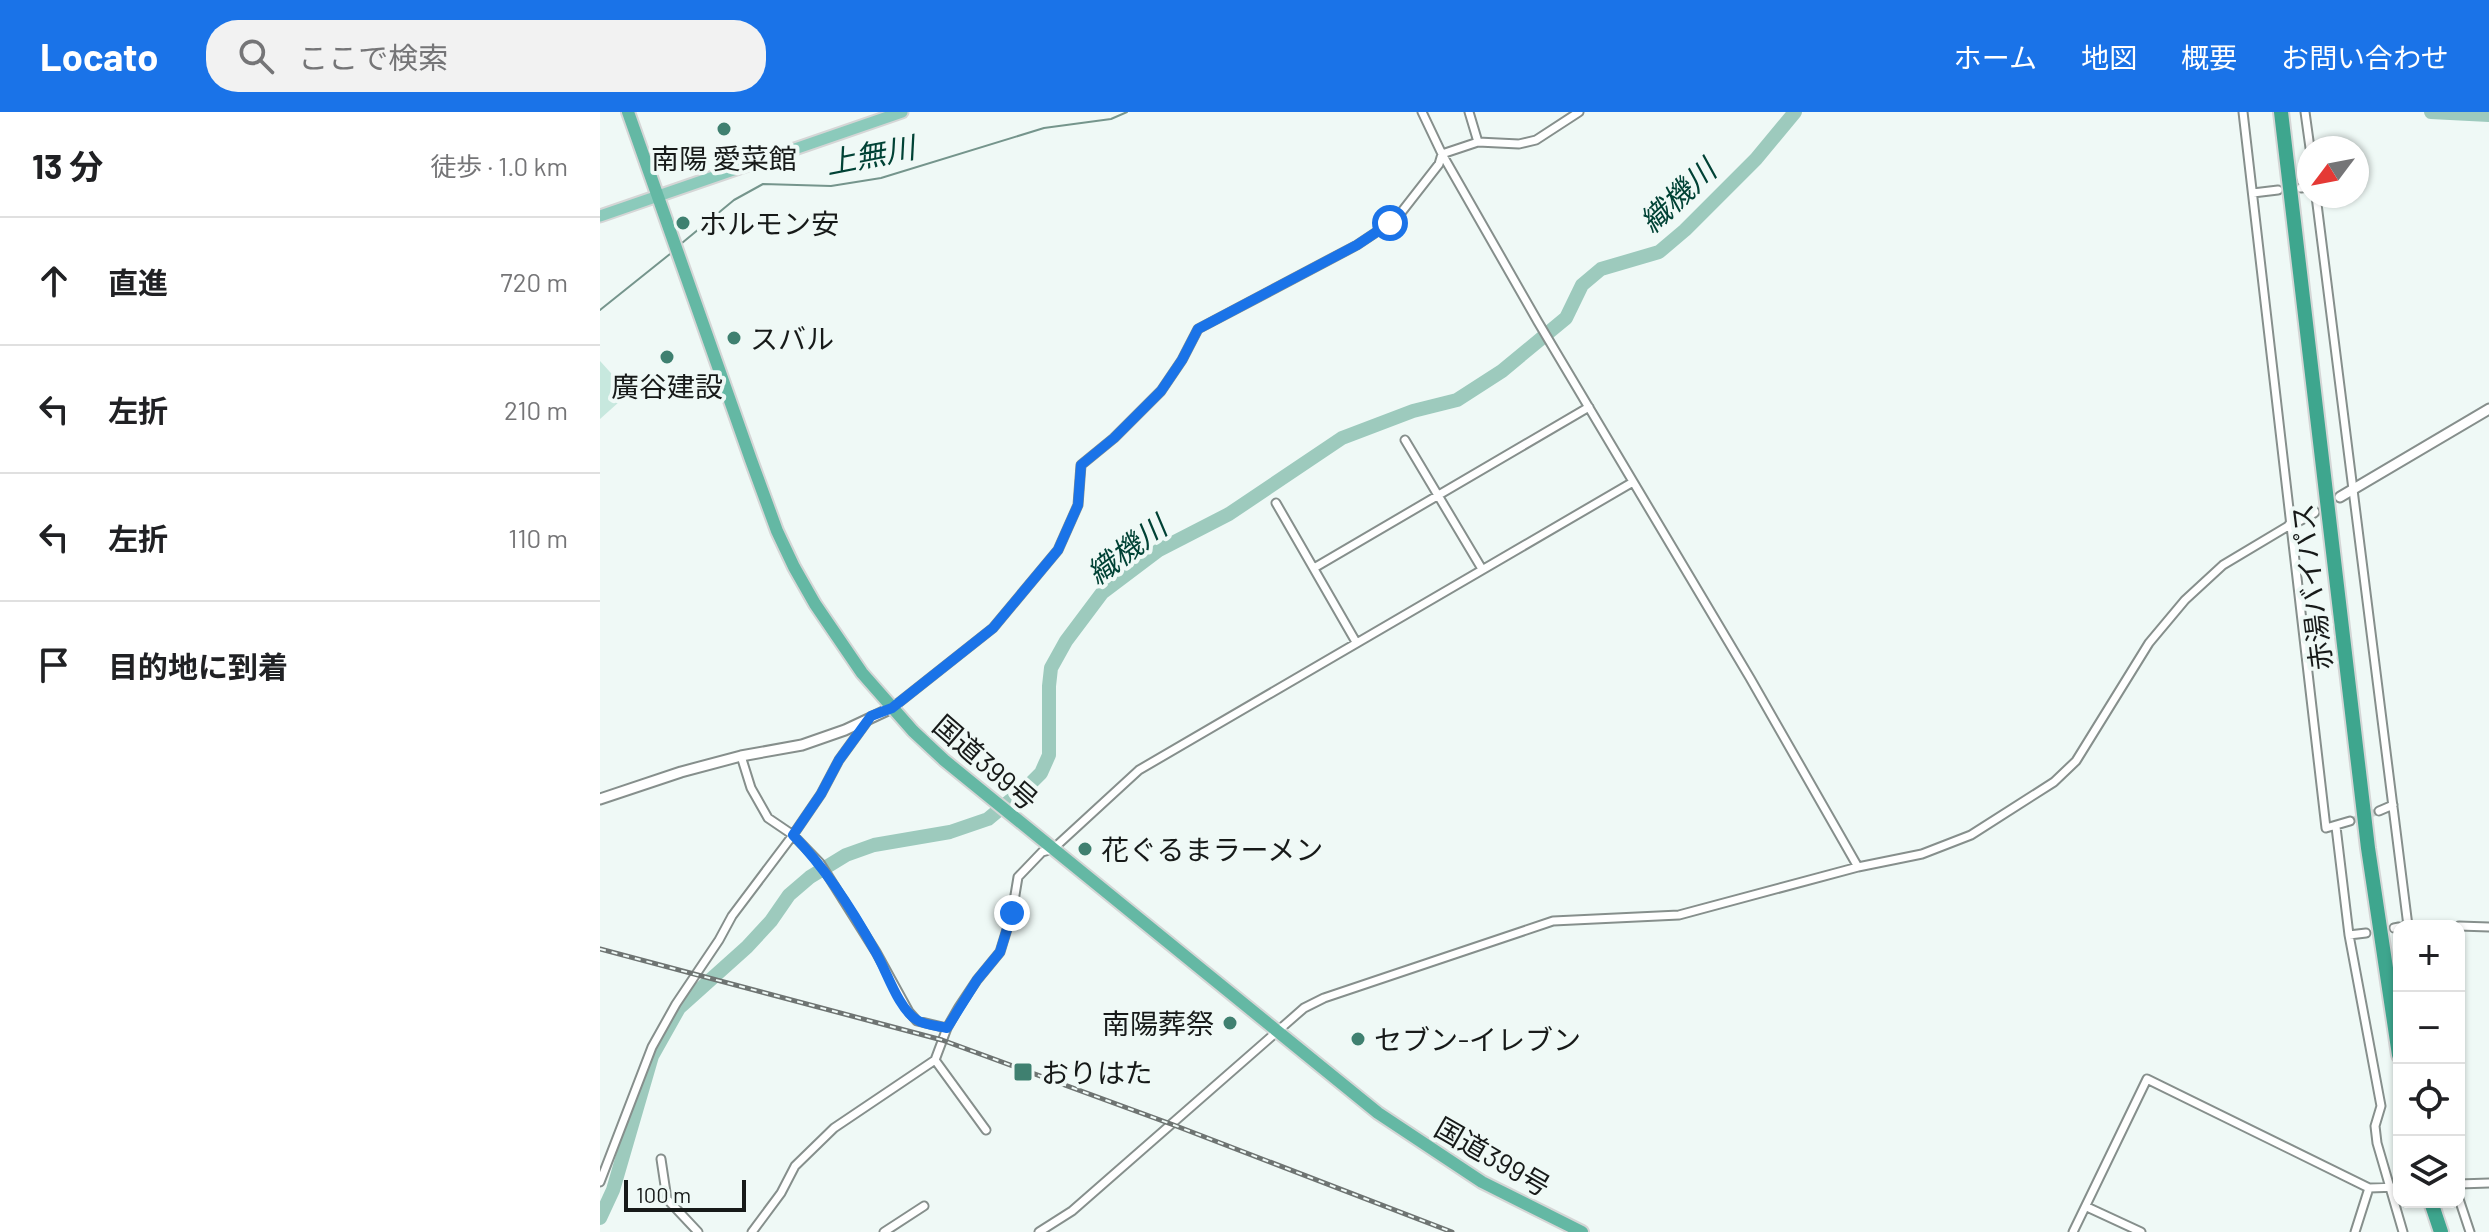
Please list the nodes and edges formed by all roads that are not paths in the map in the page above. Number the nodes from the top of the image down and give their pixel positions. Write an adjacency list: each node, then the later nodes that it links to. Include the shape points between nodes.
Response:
1 (628, 112): 14 (highway, 国道399号)
2 (902, 112): 14 (main road)
3 (1422, 112): 11 (street)
4 (1469, 112): 10 (street)
5 (1579, 112): 10 (street, via 1536,140)
6 (2243, 112): 13 (street)
7 (2281, 112): 46 (highway, 赤湯バイパス, via 2368,848)
8 (2305, 112): 9 (street)
9 (2308, 136)
10 (1478, 142): 11 (street)
11 (1442, 154): 17 (street); 30 (street, via 1390,223 1198,329 1161,391 1081,465 1078,505 1058,550 993,628)
12 (2278, 190): 13 (street)
13 (2253, 193): 26 (street)
14 (657, 197): 16 (main road); 30 (highway, 国道399号, via 777,531 838,639)
15 (2317, 208): 21 (street)
16 (600, 216)
17 (1589, 407): 20 (street); 22 (street)
18 (2489, 409): 21 (street)
19 (1405, 440): 22 (street)
20 (1633, 482): 28 (street); 40 (street)
21 (2352, 488): 23 (street); 34 (street)
22 (1438, 497): 27 (street); 28 (street)
23 (2340, 497)
24 (1276, 503): 27 (street)
25 (2314, 512): 26 (street)
26 (2290, 525): 37 (street, via 2326,828); 40 (street, via 2223,565 2185,600 2149,643 2076,761 2054,782 1950,845)
27 (1314, 568): 29 (street)
28 (1482, 569): 29 (street)
29 (1356, 642): 39 (street, via 1139,770)
30 (892, 708): 31 (street); 39 (highway, 国道399号, via 923,741)
31 (871, 716): 32 (street, via 802,745); 38 (street)
32 (741, 756): 33 (street); 38 (street, via 768,818)
33 (600, 799)
34 (2393, 805): 35 (street); 41 (street)
35 (2379, 811)
36 (2350, 821): 37 (street)
37 (2336, 827): 45 (street)
38 (793, 835): 47 (street, via 831,879 909,1012 917,1021); 52 (street, via 732,916 652,1047)
39 (1053, 849): 47 (street, via 1042,852 1018,877 1000,952); 48 (highway, 国道399号)
40 (1858, 867): 48 (street, via 1679,915 1538,925 1324,998)
41 (2403, 920)
42 (2465, 926): 43 (street)
43 (2489, 927)
44 (2366, 933): 45 (street)
45 (2349, 935): 55 (street, via 2381,1106 2377,1143)
46 (2393, 1015)
47 (947, 1028): 49 (street)
48 (1277, 1032): 65 (street, via 1072,1211); 66 (highway, 国道399号, via 1378,1113 1482,1182)
49 (935, 1060): 50 (street); 63 (street, via 834,1128 795,1166)
50 (986, 1130)
51 (661, 1159): 62 (street, via 667,1199)
52 (600, 1182)
53 (2489, 1183): 54 (street)
54 (2465, 1184)
55 (2389, 1187): 56 (street); 57 (street); 70 (street)
56 (2393, 1187)
57 (2369, 1188): 59 (street, via 2147,1079); 69 (street)
58 (924, 1206): 64 (street)
59 (2087, 1207): 67 (street); 68 (street)
60 (2433, 1208): 71 (highway)
61 (2462, 1208): 72 (street)
62 (698, 1232)
63 (752, 1232)
64 (884, 1232)
65 (1039, 1232)
66 (1582, 1232)
67 (2073, 1232)
68 (2141, 1232)
69 (2355, 1232)
70 (2403, 1232)
71 (2439, 1232)
72 (2470, 1232)

